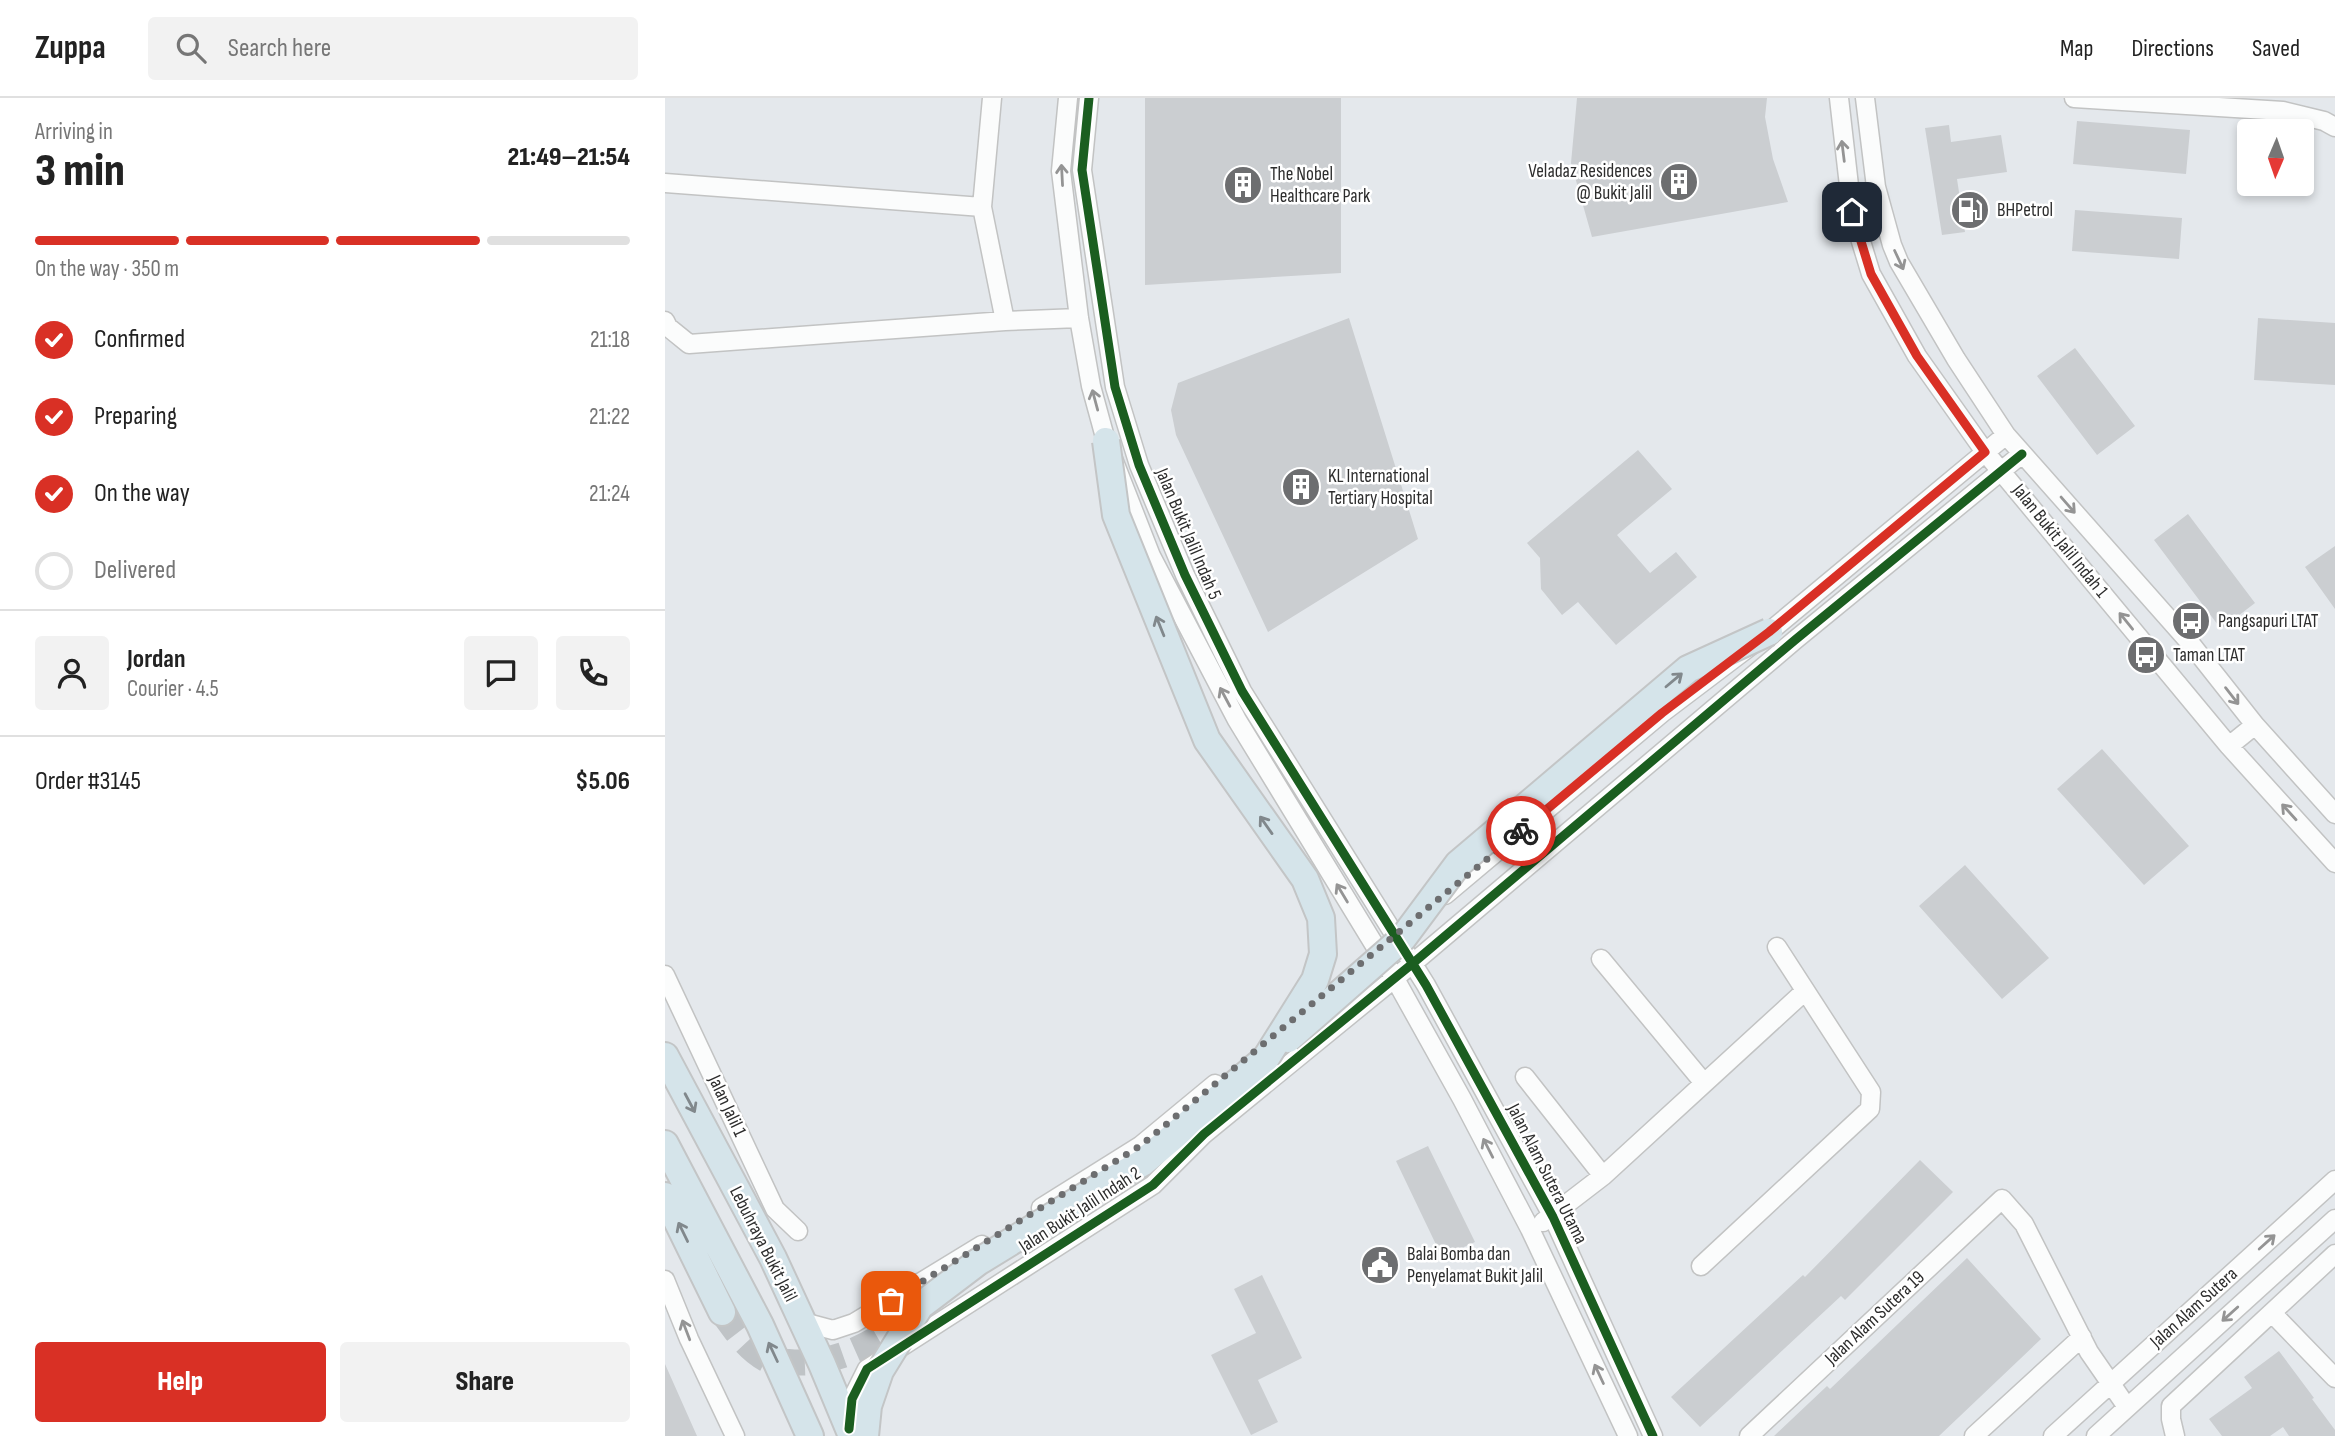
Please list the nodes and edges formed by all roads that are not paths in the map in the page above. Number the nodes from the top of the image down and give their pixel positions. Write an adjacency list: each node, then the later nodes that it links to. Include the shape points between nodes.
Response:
1 (992, 98): 10 (street)
2 (1068, 98): 11 (street, Jalan Bukit Jalil Indah 5, one-way to 2, via 1061,171)
3 (1089, 98): 24 (street, Jalan Bukit Jalil Indah 5, via 1082,170 1087,207 1115,387 1139,465 1185,575 1242,691)
4 (1839, 98): 16 (street, Jalan Bukit Jalil Indah 1, one-way to 4, via 1917,356 1871,274 1852,212)
5 (1865, 98): 14 (street, Jalan Bukit Jalil Indah 1, one-way to 14, via 1876,187 1899,262)
6 (2074, 98): 7 (street)
7 (2095, 98): 8 (street, via 2283,111)
8 (2335, 127)
9 (665, 183): 10 (street)
10 (982, 207): 13 (street)
11 (1079, 318): 13 (street); 15 (street, Jalan Bukit Jalil Indah 5, one-way to 11)
12 (665, 321): 13 (street, via 689,344)
13 (1005, 321)
14 (2006, 435): 16 (street, Jalan Bukit Jalil Indah 2); 17 (street, Jalan Bukit Jalil Indah 1)
15 (1106, 441): 26 (street, Jalan Bukit Jalil Indah 5, one-way to 15, via 1237,720 1151,556); 33 (highway, one-way to 15, bridge, via 1315,981 1323,954 1321,918 1304,879 1207,740 1116,515)
16 (1985, 452): 18 (street, Jalan Bukit Jalil Indah 1); 19 (street, Jalan Bukit Jalil Indah 2)
17 (2022, 454): 18 (street, Jalan Bukit Jalil Indah 2); 20 (street, Jalan Bukit Jalil Indah 1, one-way to 20, via 2191,645)
18 (2002, 470): 21 (street, Jalan Bukit Jalil Indah 1, one-way to 18); 28 (street, Jalan Bukit Jalil Indah 2)
19 (1769, 632): 24 (street, Jalan Bukit Jalil Indah 2, via 1662,713); 33 (highway, one-way to 19, bridge, via 1403,938 1458,864 1677,677)
20 (2255, 725): 21 (street); 22 (street, Jalan Bukit Jalil Indah 1)
21 (2229, 746): 23 (street, Jalan Bukit Jalil Indah 1, one-way to 21)
22 (2335, 814)
23 (2335, 863)
24 (1395, 937): 26 (street, Jalan Bukit Jalil Indah 2); 28 (street, Jalan Alam Sutera Utama)
25 (1777, 947): 31 (street)
26 (1377, 951): 30 (street, Jalan Bukit Jalil Indah 5); 51 (street, Jalan Bukit Jalil Indah 2, via 1140,1146 854,1323 833,1330)
27 (1601, 959): 35 (street)
28 (1412, 964): 30 (street, Jalan Bukit Jalil Indah 2); 37 (street, Jalan Alam Sutera Utama)
29 (665, 975): 45 (street, Jalan Jalil 1, via 775,1209)
30 (1394, 977): 38 (street, Jalan Alam Sutera Utama, one-way to 30); 56 (street, Jalan Bukit Jalil Indah 2, via 1205,1134 1153,1185 867,1369 852,1399)
31 (1805, 992): 35 (street); 47 (street, via 1871,1092 1870,1109)
32 (665, 1056): 51 (highway, Lebuhraya Bukit Jalil, one-way to 51)
33 (1266, 1058): 56 (highway, bridge, via 1142,1163 978,1262 920,1306 880,1371)
34 (1525, 1077): 39 (street)
35 (1704, 1083): 39 (street)
36 (665, 1144): 58 (highway, Lebuhraya Bukit Jalil, one-way to 36, via 760,1325)
37 (1523, 1163): 38 (street); 42 (street, Jalan Alam Sutera Utama)
38 (1500, 1173): 44 (street, Jalan Alam Sutera Utama)
39 (1603, 1176): 42 (street)
40 (2335, 1180): 54 (street, Jalan Alam Sutera, one-way to 40)
41 (665, 1196): 49 (highway, one-way to 41)
42 (1553, 1217): 44 (street); 60 (street, Jalan Alam Sutera Utama)
43 (2335, 1219): 55 (street, Jalan Alam Sutera, one-way to 55)
44 (1530, 1229): 59 (street, Jalan Alam Sutera Utama, one-way to 44)
45 (798, 1231)
46 (2335, 1254): 50 (street)
47 (1701, 1266)
48 (665, 1280): 57 (street, one-way to 48)
49 (722, 1312)
50 (2272, 1313): 53 (street); 65 (street, via 2171,1406)
51 (803, 1322): 56 (highway, Lebuhraya Bukit Jalil)
52 (2082, 1337): 54 (street); 61 (street, Jalan Alam Sutera 19, via 2024,1224 2002,1199); 62 (street)
53 (2335, 1378)
54 (2111, 1383): 55 (street); 63 (street, Jalan Alam Sutera)
55 (2127, 1408): 64 (street, Jalan Alam Sutera)
56 (856, 1434)
57 (735, 1436)
58 (810, 1436)
59 (1628, 1436)
60 (1653, 1436)
61 (1749, 1436)
62 (1974, 1436)
63 (2053, 1436)
64 (2096, 1436)
65 (2175, 1436)

